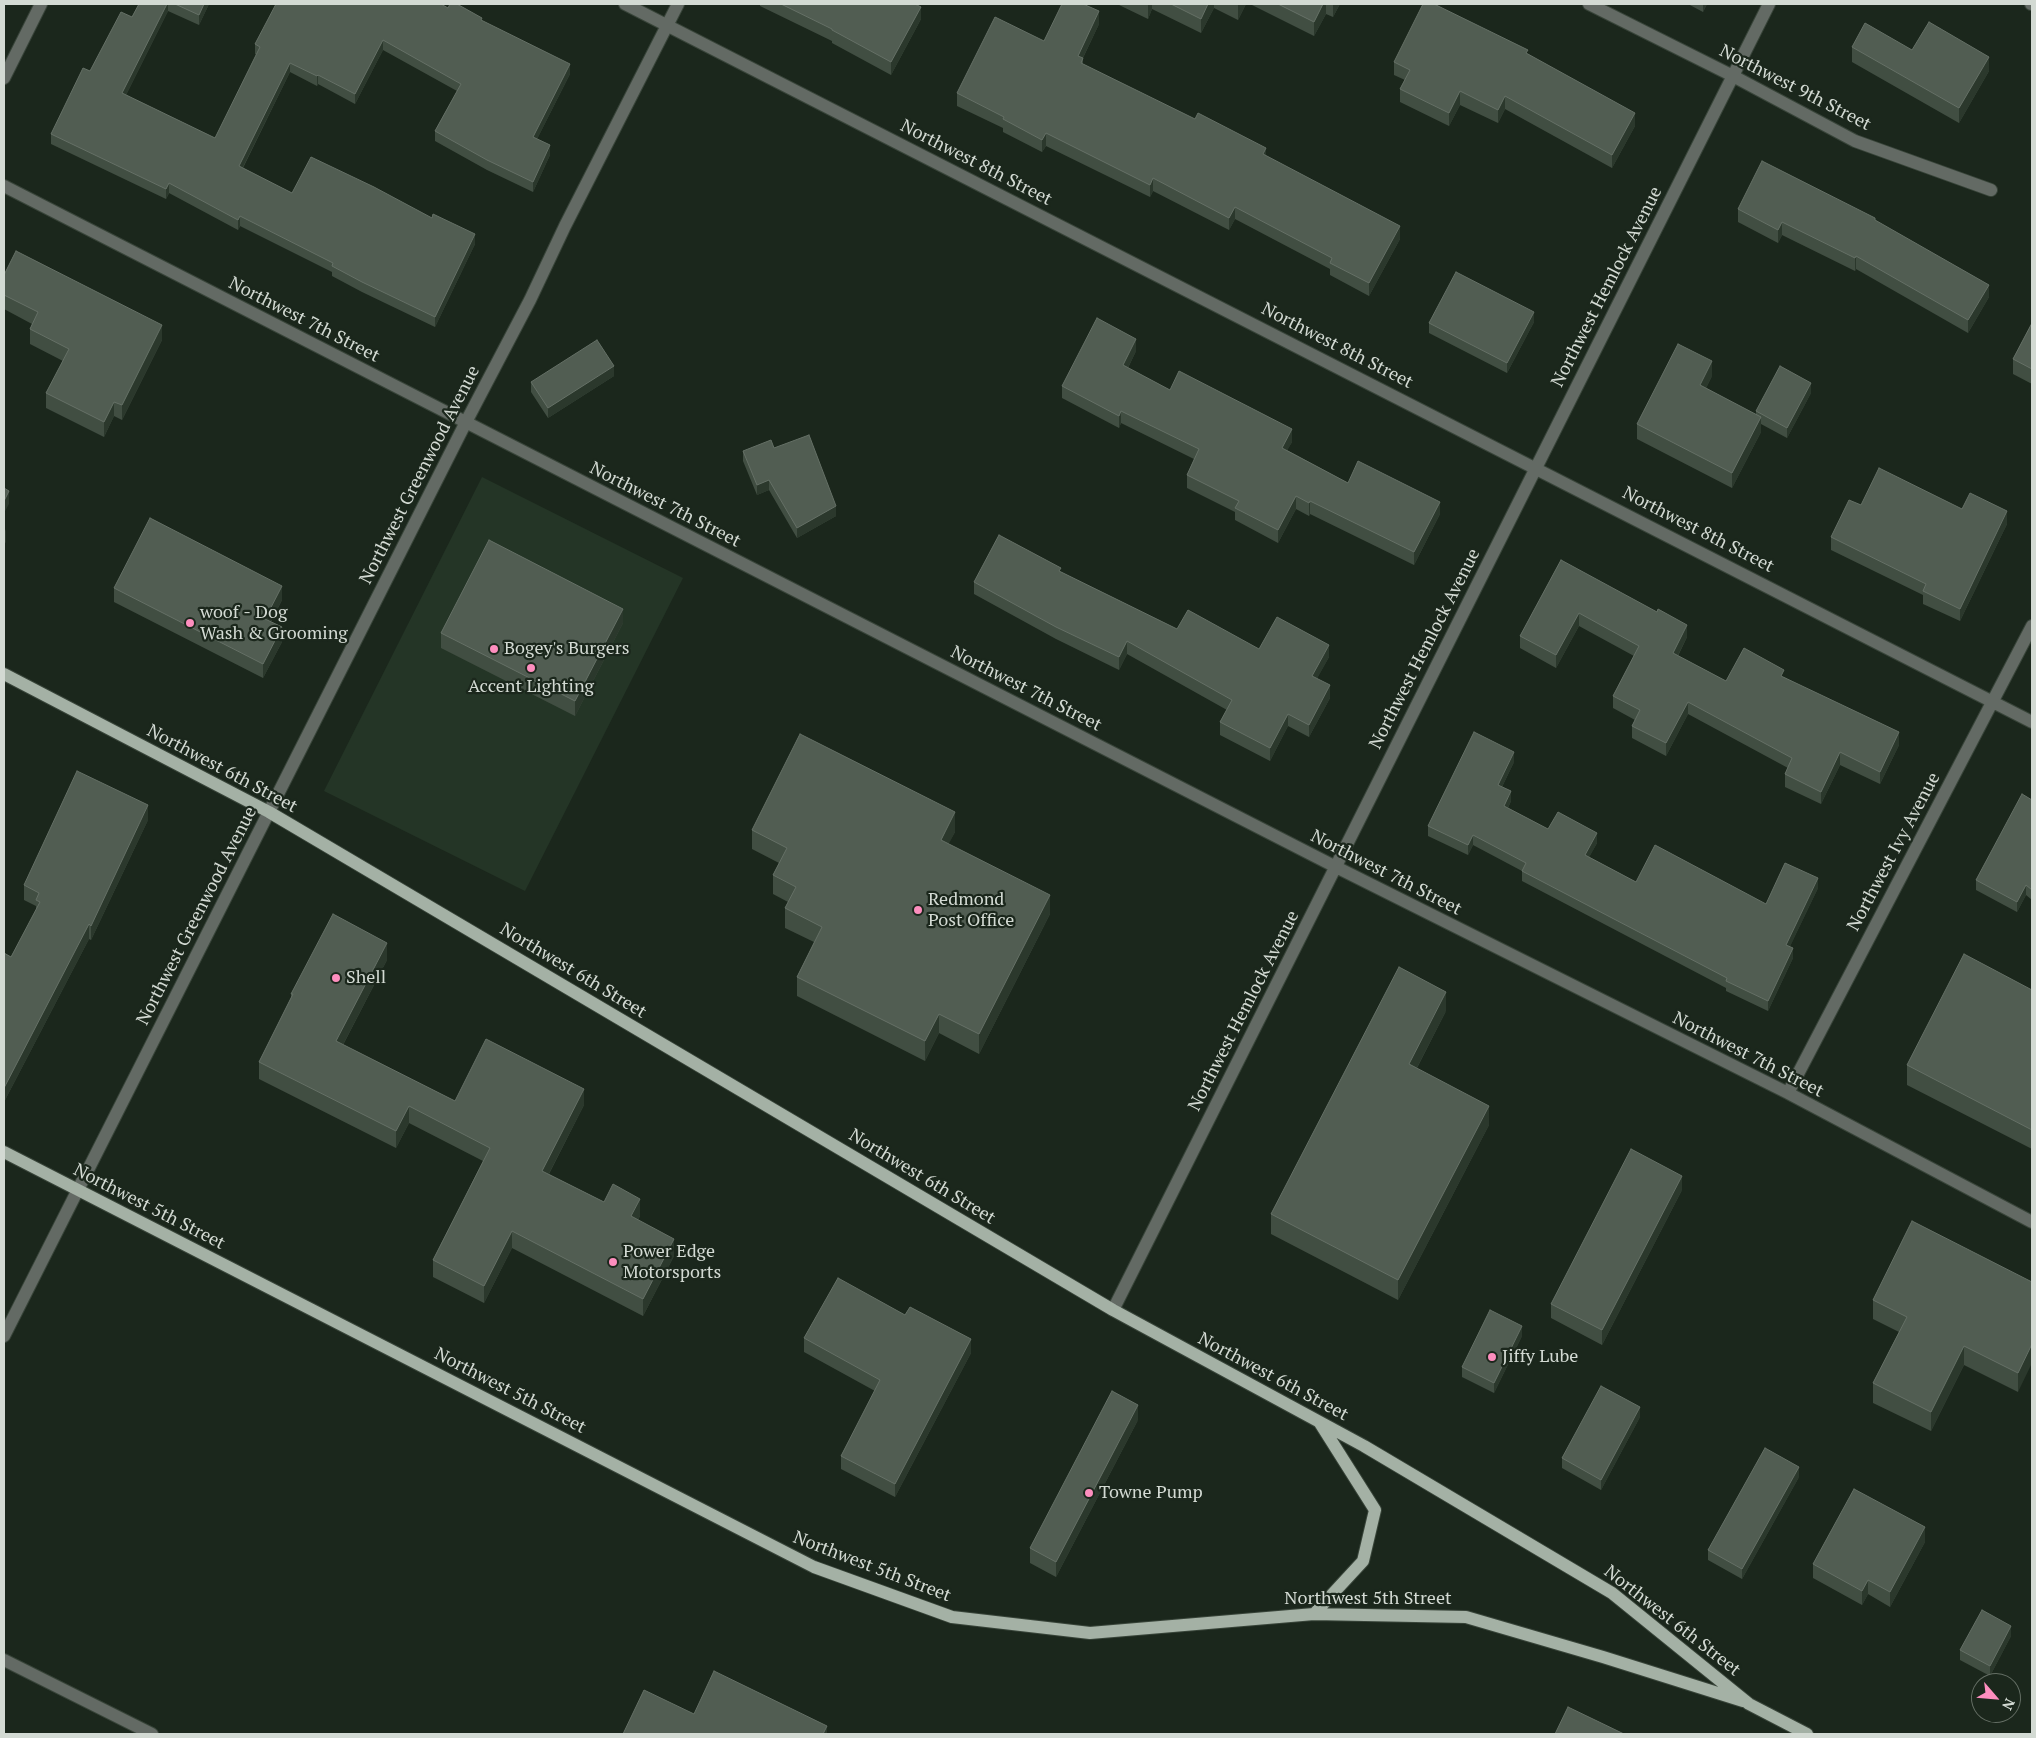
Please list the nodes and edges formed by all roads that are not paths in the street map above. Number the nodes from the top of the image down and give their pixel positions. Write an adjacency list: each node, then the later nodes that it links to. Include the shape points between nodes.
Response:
1 (41, 4): 8 (street)
2 (625, 4): 6 (street, Northwest 8th Street)
3 (678, 4): 6 (street, Northwest Greenwood Avenue)
4 (1590, 4): 7 (street, Northwest 9th Street)
5 (1769, 4): 7 (street, Northwest Hemlock Avenue)
6 (667, 25): 11 (street, Northwest Greenwood Avenue); 12 (street, Northwest 8th Street)
7 (1733, 76): 10 (street, Northwest 9th Street, via 1855,141); 12 (street, Northwest Hemlock Avenue)
8 (4, 78)
9 (4, 186): 11 (street, Northwest 7th Street)
10 (1991, 190)
11 (466, 422): 17 (street, Northwest Greenwood Avenue); 18 (street, Northwest 7th Street)
12 (1536, 468): 15 (street, Northwest 8th Street); 18 (street, Northwest Hemlock Avenue)
13 (2032, 626): 15 (street, Northwest Ivy Avenue)
14 (4, 674): 17 (main road, Northwest 6th Street)
15 (1993, 701): 16 (street, Northwest 8th Street); 19 (street, Northwest Ivy Avenue)
16 (2032, 722)
17 (269, 812): 21 (street, Northwest Greenwood Avenue); 23 (main road, Northwest 6th Street)
18 (1336, 868): 19 (street, Northwest 7th Street); 23 (street, Northwest Hemlock Avenue)
19 (1788, 1093): 22 (street, Northwest 7th Street)
20 (4, 1152): 21 (main road, Northwest 5th Street)
21 (78, 1190): 24 (street, Northwest Greenwood Avenue); 26 (main road, Northwest 5th Street, via 814,1566 952,1617 1090,1633)
22 (2032, 1222)
23 (1113, 1310): 25 (main road, Northwest 6th Street)
24 (4, 1336)
25 (1319, 1421): 26 (main road, via 1375,1510 1363,1561); 28 (main road, Northwest 6th Street, via 1612,1593)
26 (1314, 1614): 28 (main road, Northwest 5th Street, via 1466,1617)
27 (4, 1660): 29 (street)
28 (1749, 1704): 30 (main road, Northwest 6th Street)
29 (152, 1734)
30 (1806, 1734)

